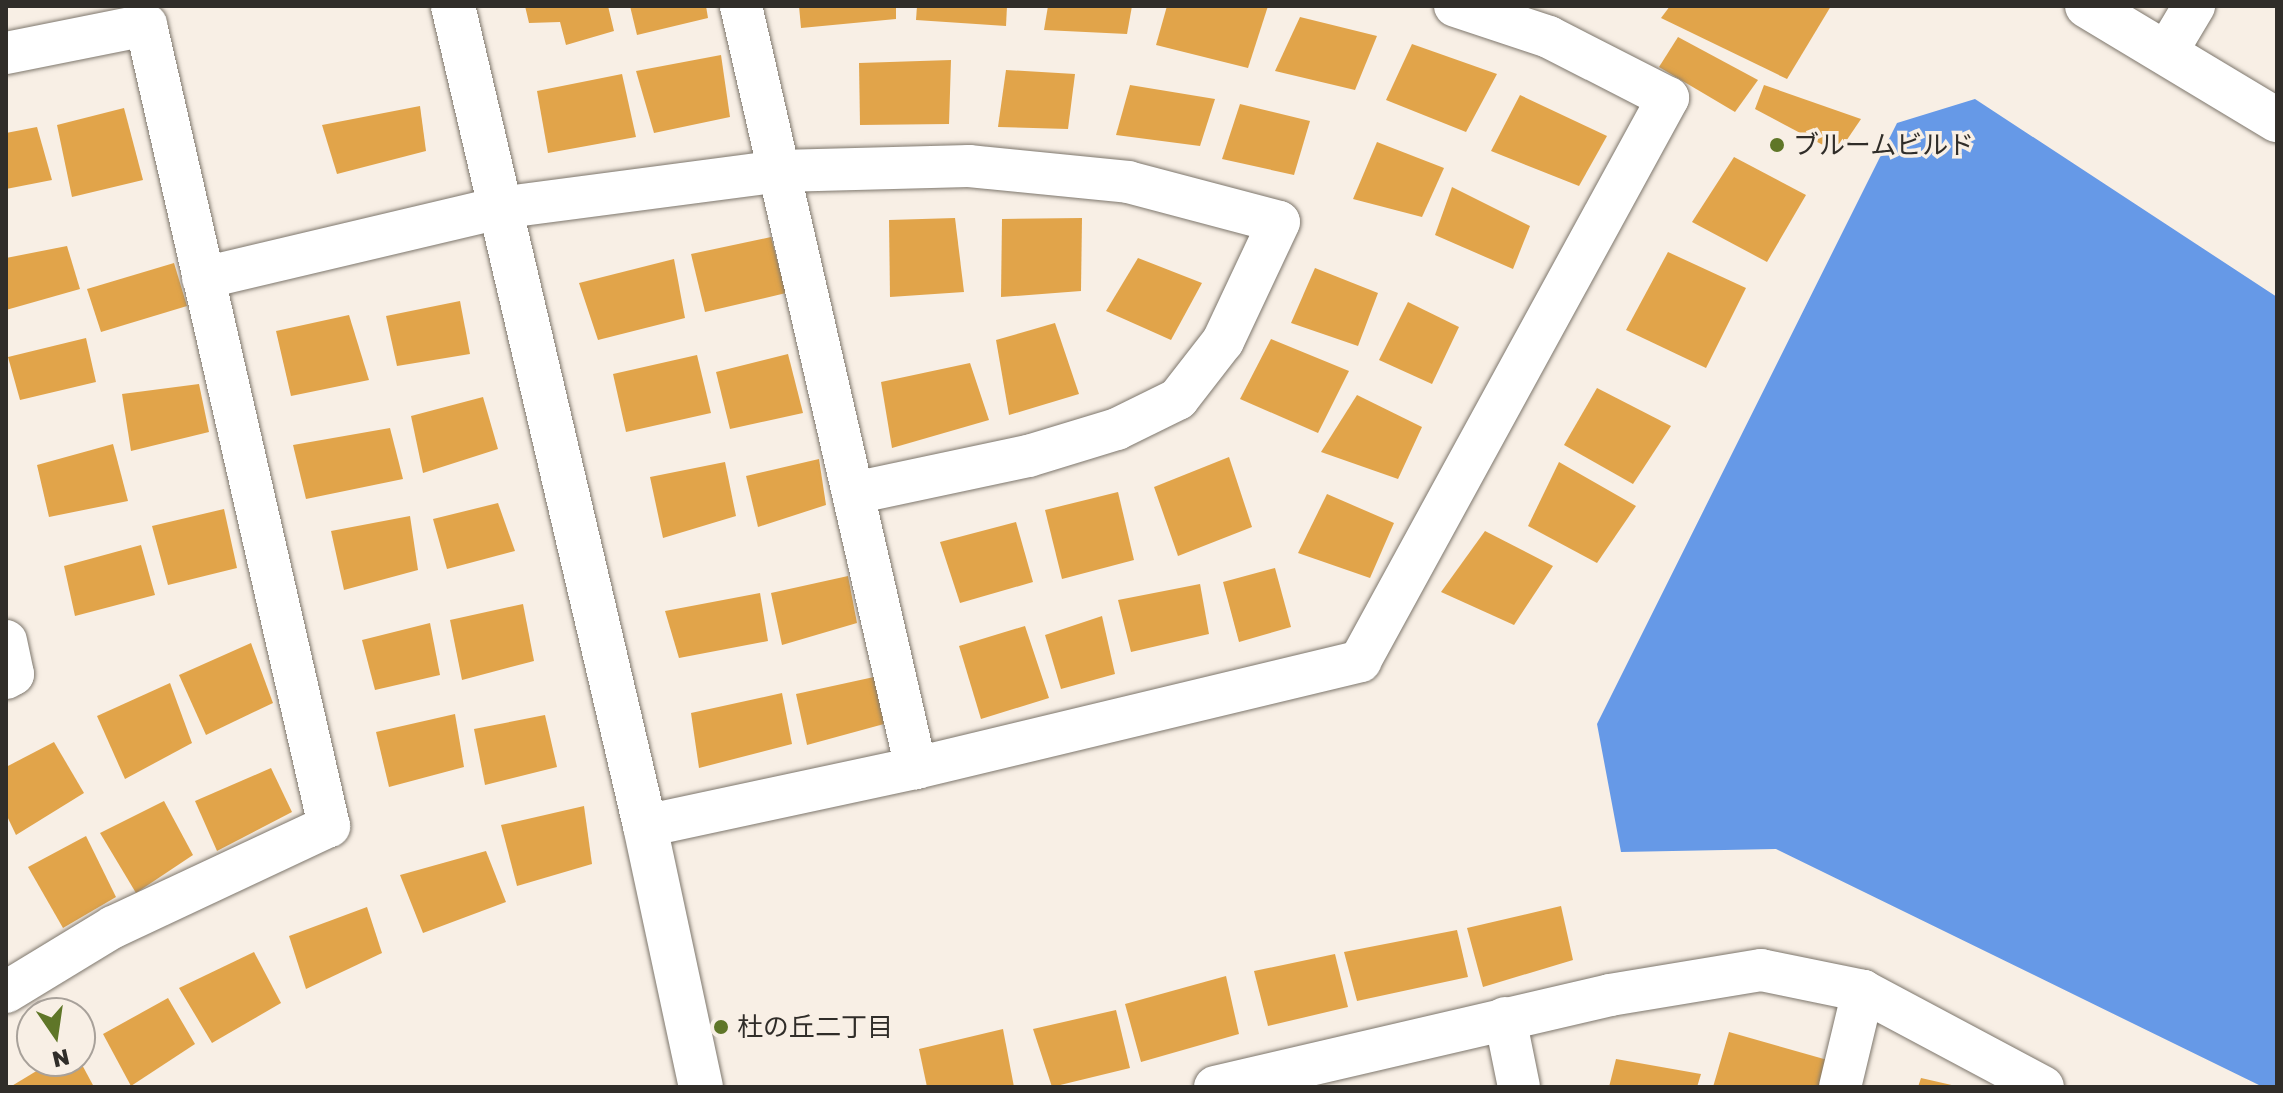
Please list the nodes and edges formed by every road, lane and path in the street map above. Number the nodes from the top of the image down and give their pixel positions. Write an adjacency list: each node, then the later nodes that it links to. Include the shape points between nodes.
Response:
1 (453, 6): 10 (street)
2 (741, 6): 9 (street)
3 (1455, 6): 15 (street, via 1549,37 1668,98 1360,661)
4 (2087, 6): 7 (street)
5 (2194, 6): 7 (street)
6 (6, 53): 11 (street, via 146,25)
7 (2166, 53): 8 (street)
8 (2277, 120)
9 (780, 171): 10 (street); 12 (street); 12 (street, via 969,166 1128,182 1279,222 1223,341 1178,399 1117,429 1028,456)
10 (499, 208): 11 (street); 16 (street)
11 (203, 278): 18 (street, via 329,826 113,927)
12 (854, 493): 15 (street)
13 (6, 641): 14 (street, via 13,674)
14 (6, 678)
15 (916, 768): 16 (street)
16 (645, 826): 21 (street)
17 (1863, 991): 19 (street, via 1761,970); 23 (street); 24 (street)
18 (6, 992)
19 (1505, 1018): 20 (street); 22 (street)
20 (1242, 1084)
21 (701, 1087)
22 (1519, 1087)
23 (1840, 1087)
24 (2043, 1087)

